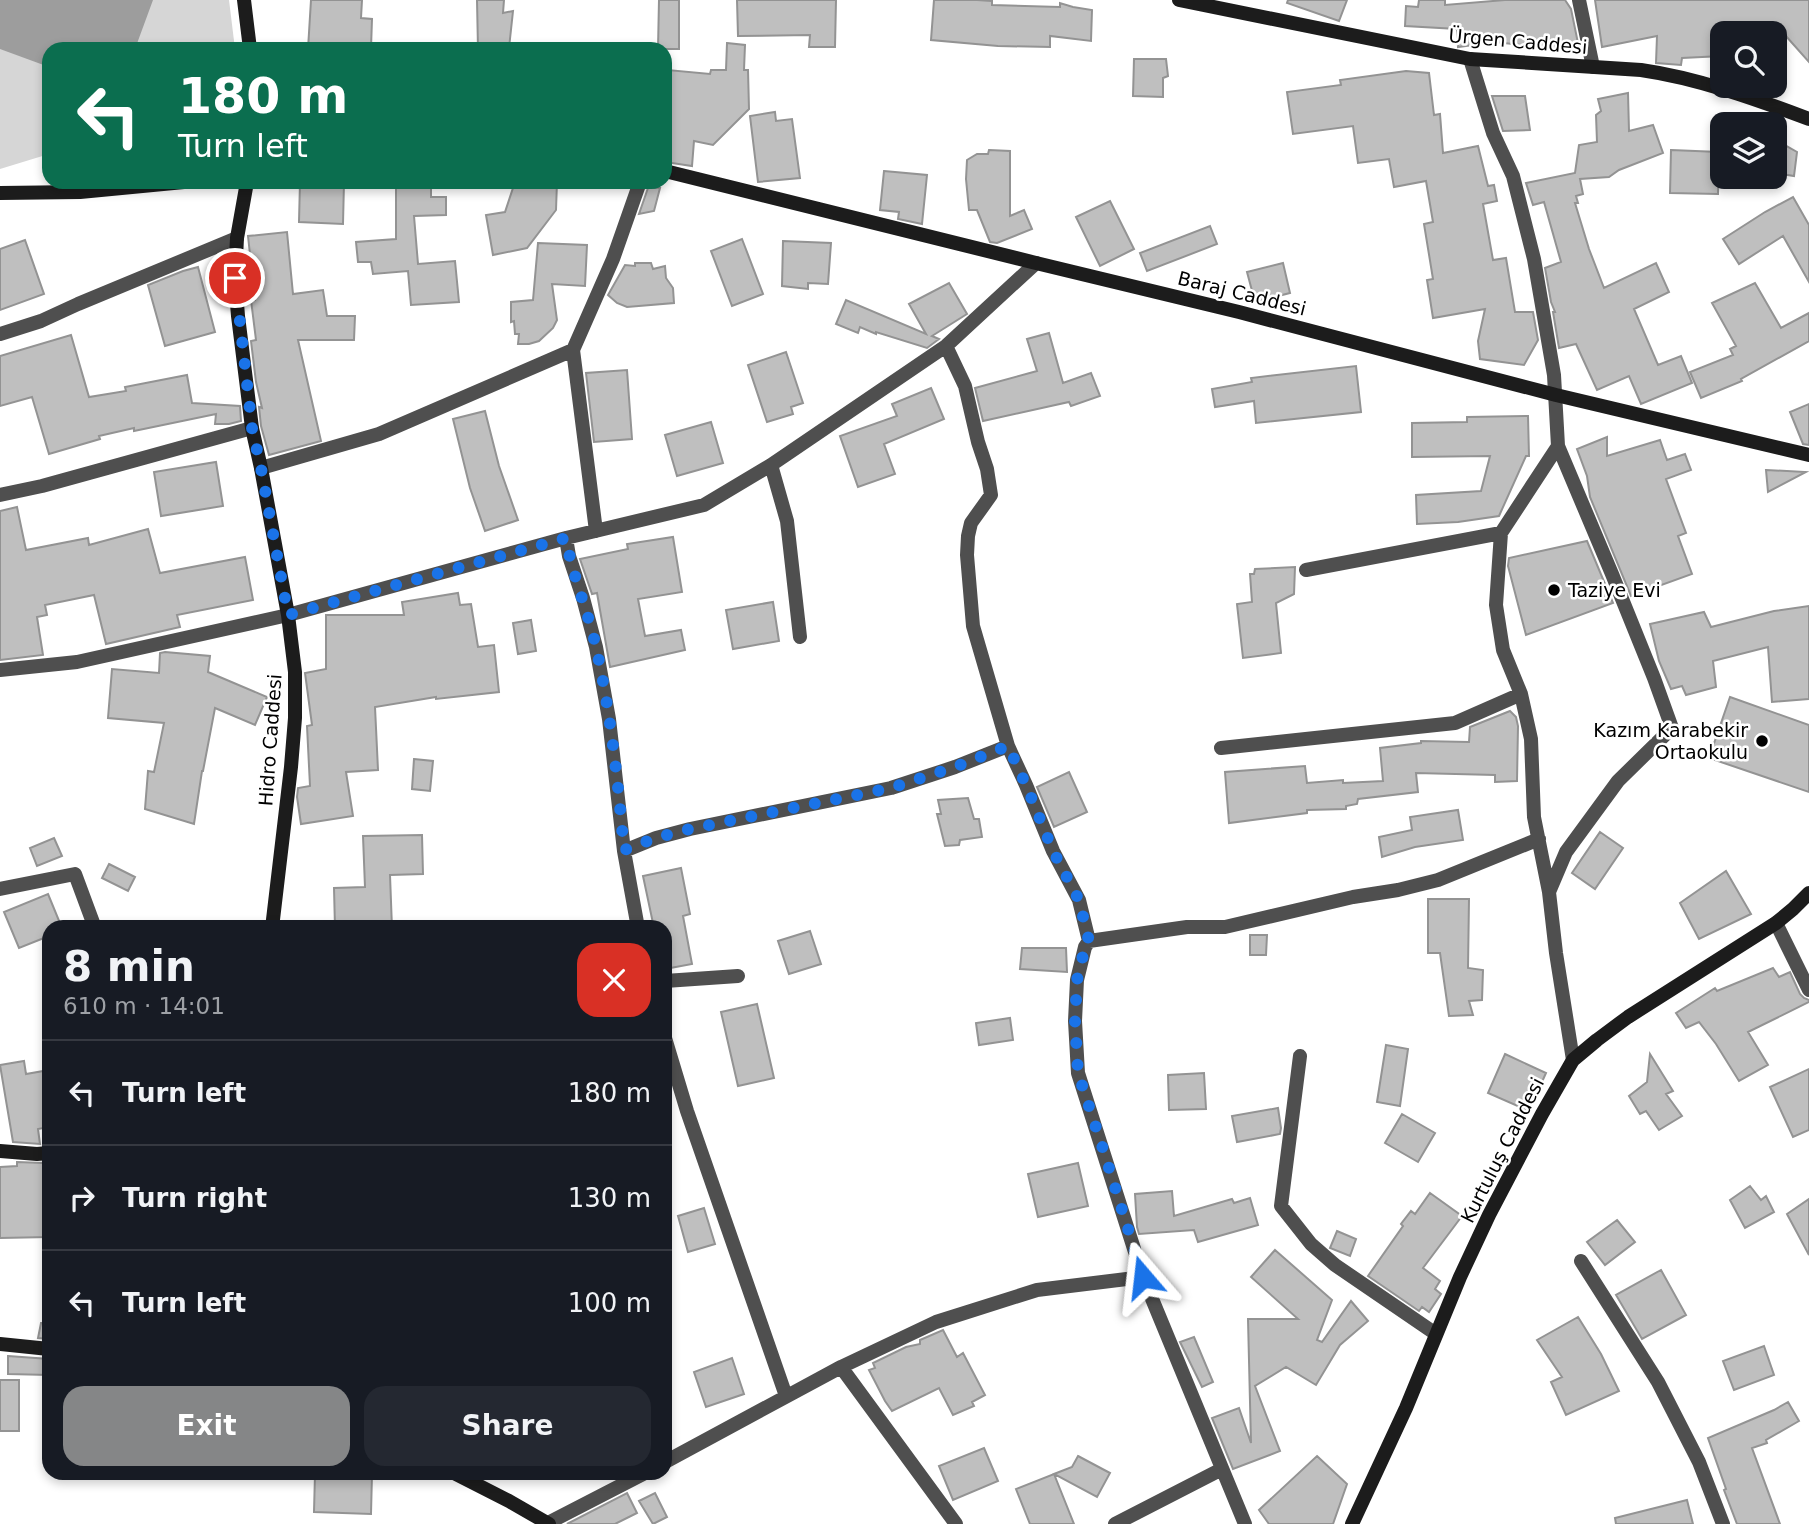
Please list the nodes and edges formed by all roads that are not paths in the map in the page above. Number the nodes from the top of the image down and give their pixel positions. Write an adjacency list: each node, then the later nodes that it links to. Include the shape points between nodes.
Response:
1 (244, 0): 4 (street)
2 (1179, 0): 5 (street, Ürgen Caddesi)
3 (1579, 0): 6 (street)
4 (249, 42)
5 (1469, 59): 6 (street, Ürgen Caddesi); 18 (street, via 1493,133 1513,176 1534,259)
6 (1593, 67): 7 (street, Ürgen Caddesi, via 1690,79)
7 (1809, 119)
8 (672, 173): 14 (street, Baraj Caddesi)
9 (111, 189): 12 (street)
10 (246, 189): 13 (street, Hidro Caddesi)
11 (638, 189): 17 (street)
12 (0, 193)
13 (237, 237): 15 (street); 19 (street, Hidro Caddesi, via 235,278)
14 (1036, 263): 16 (street); 18 (street, Baraj Caddesi)
15 (0, 334)
16 (946, 346): 22 (street); 33 (street, via 965,386 987,469 991,495 971,523 967,567 973,626)
17 (573, 350): 23 (street, via 379,434); 25 (street)
18 (1556, 395): 20 (street); 21 (street, Baraj Caddesi)
19 (252, 428): 23 (street, Hidro Caddesi); 24 (street)
20 (1558, 446): 26 (street); 38 (street, via 1672,728 1618,780 1566,852)
21 (1809, 455)
22 (771, 465): 25 (street, via 704,505); 30 (street, via 787,521)
23 (261, 468): 29 (street, Hidro Caddesi)
24 (0, 495)
25 (596, 531): 27 (street)
26 (1501, 533): 28 (street); 32 (street, via 1496,605 1503,650)
27 (566, 538): 29 (street); 36 (street, via 598,659)
28 (1306, 570)
29 (288, 615): 31 (street, via 77,662); 41 (street, Hidro Caddesi, via 295,718)
30 (800, 637)
31 (0, 670)
32 (1521, 694): 34 (street, via 1455,723); 35 (street, via 1531,739)
33 (1008, 746): 36 (street, via 891,788 690,829); 44 (street, via 1079,900)
34 (1221, 748)
35 (1539, 839): 38 (street); 44 (street, via 1438,880 1398,890 1225,927 1187,927)
36 (624, 850): 42 (street)
37 (0, 889): 40 (street, via 75,874)
38 (1549, 892): 49 (street)
39 (1809, 893): 43 (street, Kurtuluş Caddesi)
40 (92, 920)
41 (273, 920)
42 (637, 920)
43 (1776, 923): 47 (street); 49 (street, Kurtuluş Caddesi, via 1628,1017)
44 (1089, 941): 54 (street, via 1077,980 1078,1073)
45 (738, 976): 46 (street)
46 (672, 981)
47 (1809, 990)
48 (1300, 1056): 55 (street, via 1281,1206 1311,1244 1335,1265)
49 (1573, 1060): 55 (street, Kurtuluş Caddesi, via 1489,1215)
50 (672, 1061): 59 (street)
51 (0, 1151): 52 (street)
52 (42, 1154)
53 (1581, 1261): 69 (street, via 1658,1382 1699,1462)
54 (1143, 1277): 58 (street, via 1037,1290 936,1322); 61 (street)
55 (1436, 1334): 68 (street, Kurtuluş Caddesi)
56 (0, 1344): 57 (street)
57 (42, 1348)
58 (841, 1367): 59 (street); 65 (street)
59 (786, 1396): 60 (street)
60 (672, 1458)
61 (1222, 1469): 66 (street); 67 (street)
62 (468, 1480): 64 (street)
63 (632, 1480): 64 (street)
64 (548, 1524)
65 (956, 1524)
66 (1115, 1524)
67 (1245, 1524)
68 (1352, 1524)
69 (1723, 1524)

